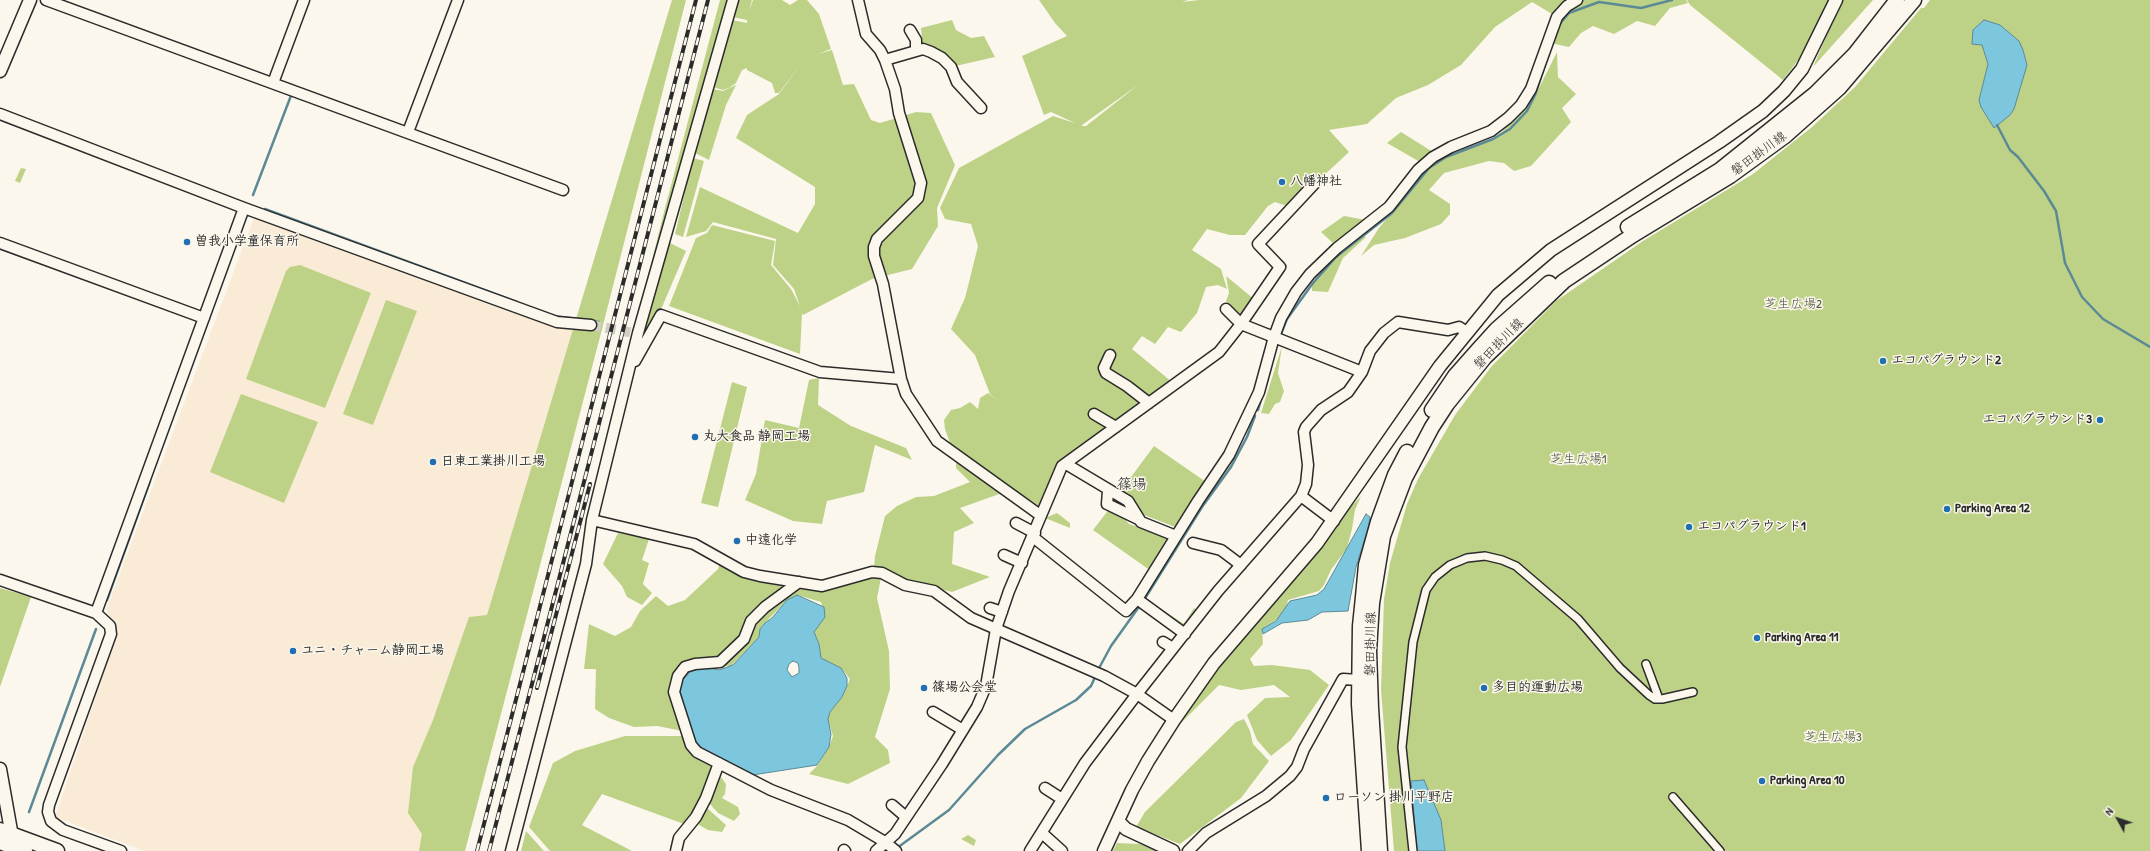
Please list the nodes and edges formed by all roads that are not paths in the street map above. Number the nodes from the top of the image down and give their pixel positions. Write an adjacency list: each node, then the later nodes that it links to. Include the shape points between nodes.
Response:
1 (30, 0): 14 (street)
2 (46, 0): 15 (street)
3 (304, 0): 15 (street)
4 (458, 0): 18 (street)
5 (733, 0): 30 (street)
6 (858, 0): 13 (street, via 866,34)
7 (1577, 0): 28 (street, via 1557,17 1531,89 1521,105 1490,131 1451,147 1433,157 1418,170 1389,207 1337,248 1310,274 1281,318)
8 (1836, 0): 27 (street, via 1802,69 1763,111 1552,250 1498,295)
9 (1898, 0): 59 (main road, 磐田掛川線, via 1855,54 1815,94 1720,170 1572,265 1498,329 1455,376 1409,448 1395,476 1378,522 1366,572 1360,626)
10 (1914, 0): 88 (main road, 磐田掛川線, via 1839,88 1784,136 1730,176 1564,281 1485,357 1432,427 1405,478 1383,536 1372,603 1369,651)
11 (910, 30): 12 (street, via 916,40)
12 (916, 51): 13 (street); 16 (street, via 923,49 942,58 951,67 957,82)
13 (886, 60): 32 (street, via 895,89 898,113 921,183 918,198 878,239 874,247)
14 (0, 69)
15 (273, 83): 18 (street)
16 (980, 108)
17 (0, 114): 21 (street)
18 (408, 132): 20 (street)
19 (1315, 183): 25 (street, via 1258,244 1280,267)
20 (563, 190)
21 (244, 208): 24 (street); 26 (street, via 557,322)
22 (0, 244): 24 (street)
23 (1226, 309): 25 (street)
24 (204, 318): 53 (street)
25 (1241, 324): 28 (street); 33 (street, via 1219,352)
26 (591, 325)
27 (1467, 332): 31 (street, via 1459,327 1448,330 1398,322 1384,333 1370,351); 40 (street, via 1408,411)
28 (1274, 337): 31 (street); 43 (street, via 1259,392 1244,426 1229,455)
29 (1110, 354): 33 (street, via 1104,368 1106,373)
30 (629, 370): 32 (street, via 661,314 820,372); 39 (street)
31 (1362, 372): 37 (street, via 1348,392 1321,410 1306,427 1304,432 1308,465 1306,484)
32 (902, 380): 38 (street, via 906,394 937,442)
33 (1149, 403): 35 (street)
34 (1094, 414): 35 (street)
35 (1116, 427): 36 (street)
36 (1066, 464): 38 (street, via 1062,466); 43 (street, via 1128,501 1139,520)
37 (1301, 496): 40 (street); 47 (street)
38 (1040, 515): 42 (street)
39 (592, 520): 49 (street, via 694,544 744,572); 79 (street, via 586,564)
40 (1334, 521): 64 (street, via 1214,663)
41 (1016, 523): 42 (street)
42 (1034, 535): 46 (street); 50 (street, via 1126,611)
43 (1176, 536): 50 (street)
44 (1192, 543): 47 (street, via 1221,550)
45 (1004, 555): 46 (street)
46 (1022, 563): 52 (street)
47 (1241, 565): 55 (street)
48 (0, 580): 53 (street)
49 (799, 582): 54 (street, via 822,586 872,572 882,573 905,585 934,590 971,618); 66 (street, via 751,620 744,639 720,662 685,667 678,676 674,692 691,745 697,752)
50 (1137, 599): 55 (street)
51 (990, 608): 52 (street)
52 (1002, 612): 54 (street)
53 (96, 613): 78 (street, via 110,626 111,634 48,812 51,821 63,830)
54 (996, 629): 61 (street, via 1104,676); 65 (street, via 986,686)
55 (1185, 634): 57 (street)
56 (1162, 642): 57 (street)
57 (1173, 648): 61 (street)
58 (1646, 664): 62 (street)
59 (1359, 680): 86 (street, via 1343,679 1290,776 1266,796 1206,833); 87 (main road, 磐田掛川線)
60 (1693, 692): 62 (street)
61 (1137, 694): 64 (street); 70 (street, via 1085,763)
62 (1659, 699): 89 (street, via 1649,695 1620,668 1578,619 1516,566 1485,556 1467,558 1450,565 1435,577 1426,590 1413,642 1402,747)
63 (933, 712): 65 (street)
64 (1174, 720): 73 (street, via 1135,784)
65 (963, 730): 72 (street)
66 (719, 764): 76 (street, via 771,790 848,820); 80 (street, via 706,798 679,838)
67 (0, 768): 75 (street)
68 (1045, 788): 70 (street)
69 (1673, 797): 90 (street)
70 (1062, 800): 74 (street)
71 (892, 805): 72 (street)
72 (906, 817): 76 (street, via 895,834)
73 (1118, 821): 84 (street); 85 (street, via 1126,830)
74 (1042, 833): 82 (street); 83 (street)
75 (11, 843): 77 (main road)
76 (891, 847): 81 (street)
77 (57, 851)
78 (121, 851)
79 (511, 851)
80 (676, 851)
81 (876, 851)
82 (1030, 851)
83 (1062, 851)
84 (1104, 851)
85 (1173, 851)
86 (1188, 851)
87 (1369, 851)
88 (1380, 851)
89 (1413, 851)
90 (1720, 851)

